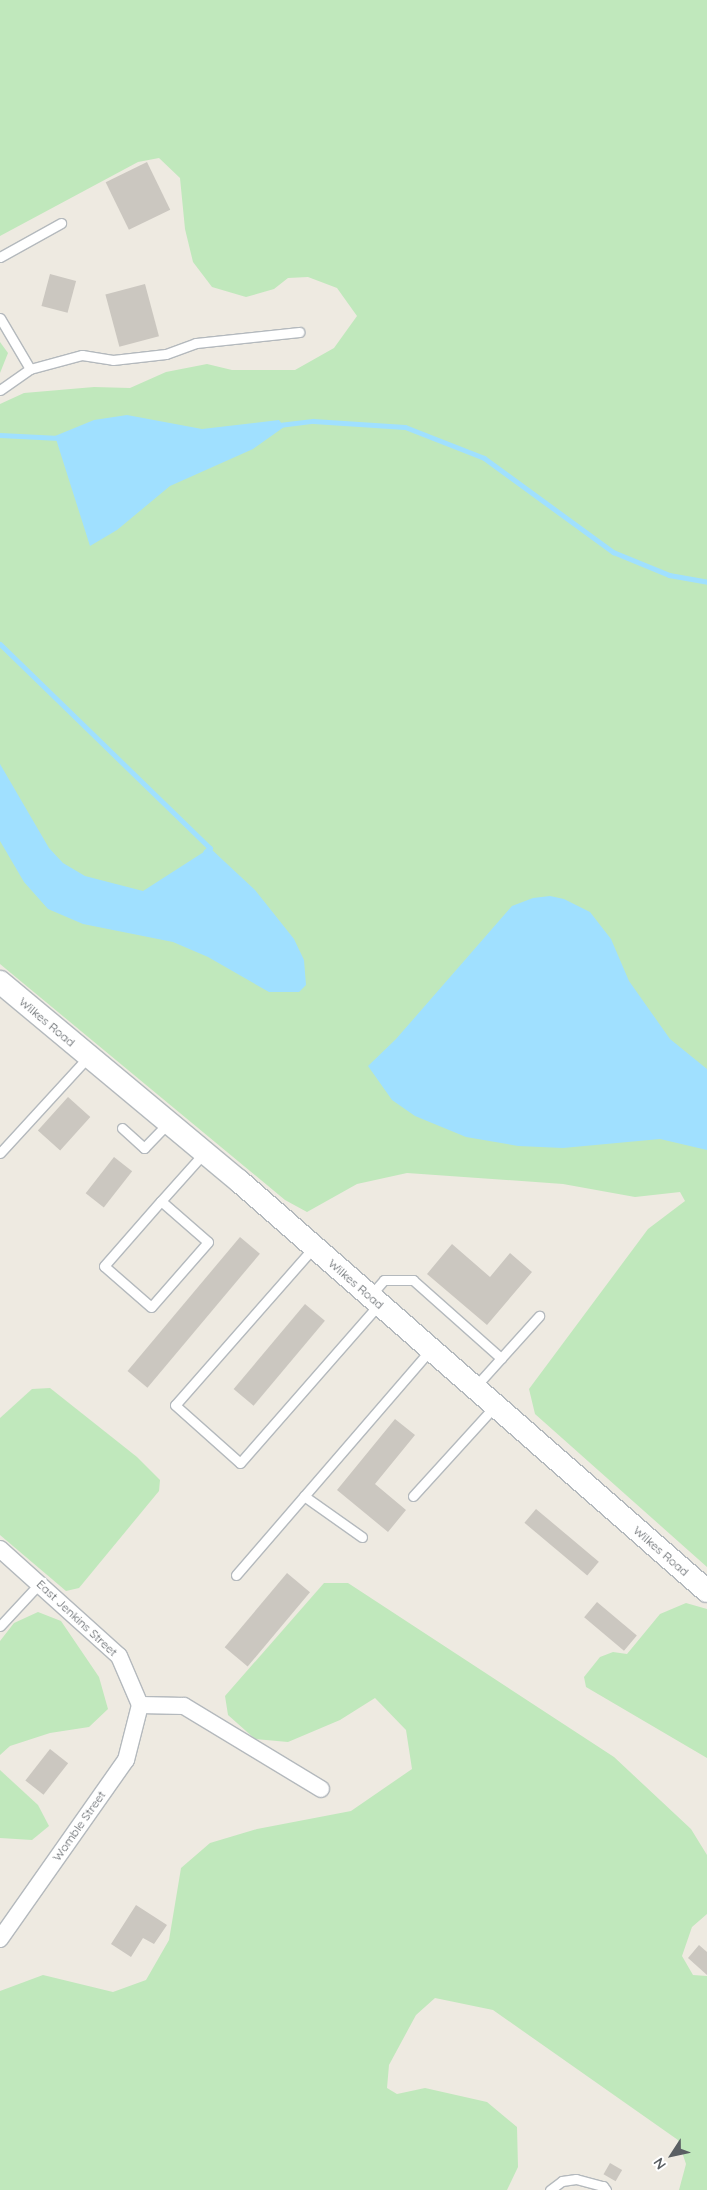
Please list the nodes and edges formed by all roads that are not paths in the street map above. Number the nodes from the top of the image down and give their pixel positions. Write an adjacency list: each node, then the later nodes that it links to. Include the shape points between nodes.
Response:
1 (62, 223): 2 (lane)
2 (0, 258)
3 (0, 318): 5 (lane)
4 (299, 332): 5 (lane, via 196,343 166,354 113,360 82,355)
5 (30, 369): 6 (lane)
6 (0, 390)
7 (0, 982): 8 (street, Wilkes Road)
8 (89, 1056): 9 (street, Wilkes Road); 12 (lane)
9 (168, 1122): 10 (lane, via 144,1148); 11 (street, Wilkes Road)
10 (122, 1128)
11 (204, 1152): 13 (lane); 14 (street, Wilkes Road)
12 (0, 1153)
13 (162, 1201): 13 (lane, via 104,1266 151,1307 208,1242)
14 (314, 1247): 15 (street, Wilkes Road); 15 (lane, via 175,1405 240,1462)
15 (375, 1300): 17 (street, Wilkes Road); 18 (lane, via 384,1280 413,1280)
16 (539, 1316): 18 (lane)
17 (431, 1349): 19 (street, Wilkes Road); 21 (lane)
18 (502, 1358): 19 (lane)
19 (475, 1388): 20 (street, Wilkes Road)
20 (495, 1406): 22 (lane); 27 (street, Wilkes Road)
21 (304, 1496): 23 (lane); 25 (lane)
22 (413, 1496)
23 (362, 1537)
24 (0, 1549): 26 (street, East Jenkins Street)
25 (236, 1575)
26 (40, 1583): 28 (lane); 29 (street, East Jenkins Street, via 119,1656)
27 (707, 1591)
28 (0, 1626)
29 (140, 1705): 30 (street, via 184,1706); 31 (street, Womble Street, via 126,1760)
30 (321, 1789)
31 (0, 1939)
32 (550, 2190): 33 (lane, via 562,2181 576,2179 604,2186)
33 (606, 2190)

